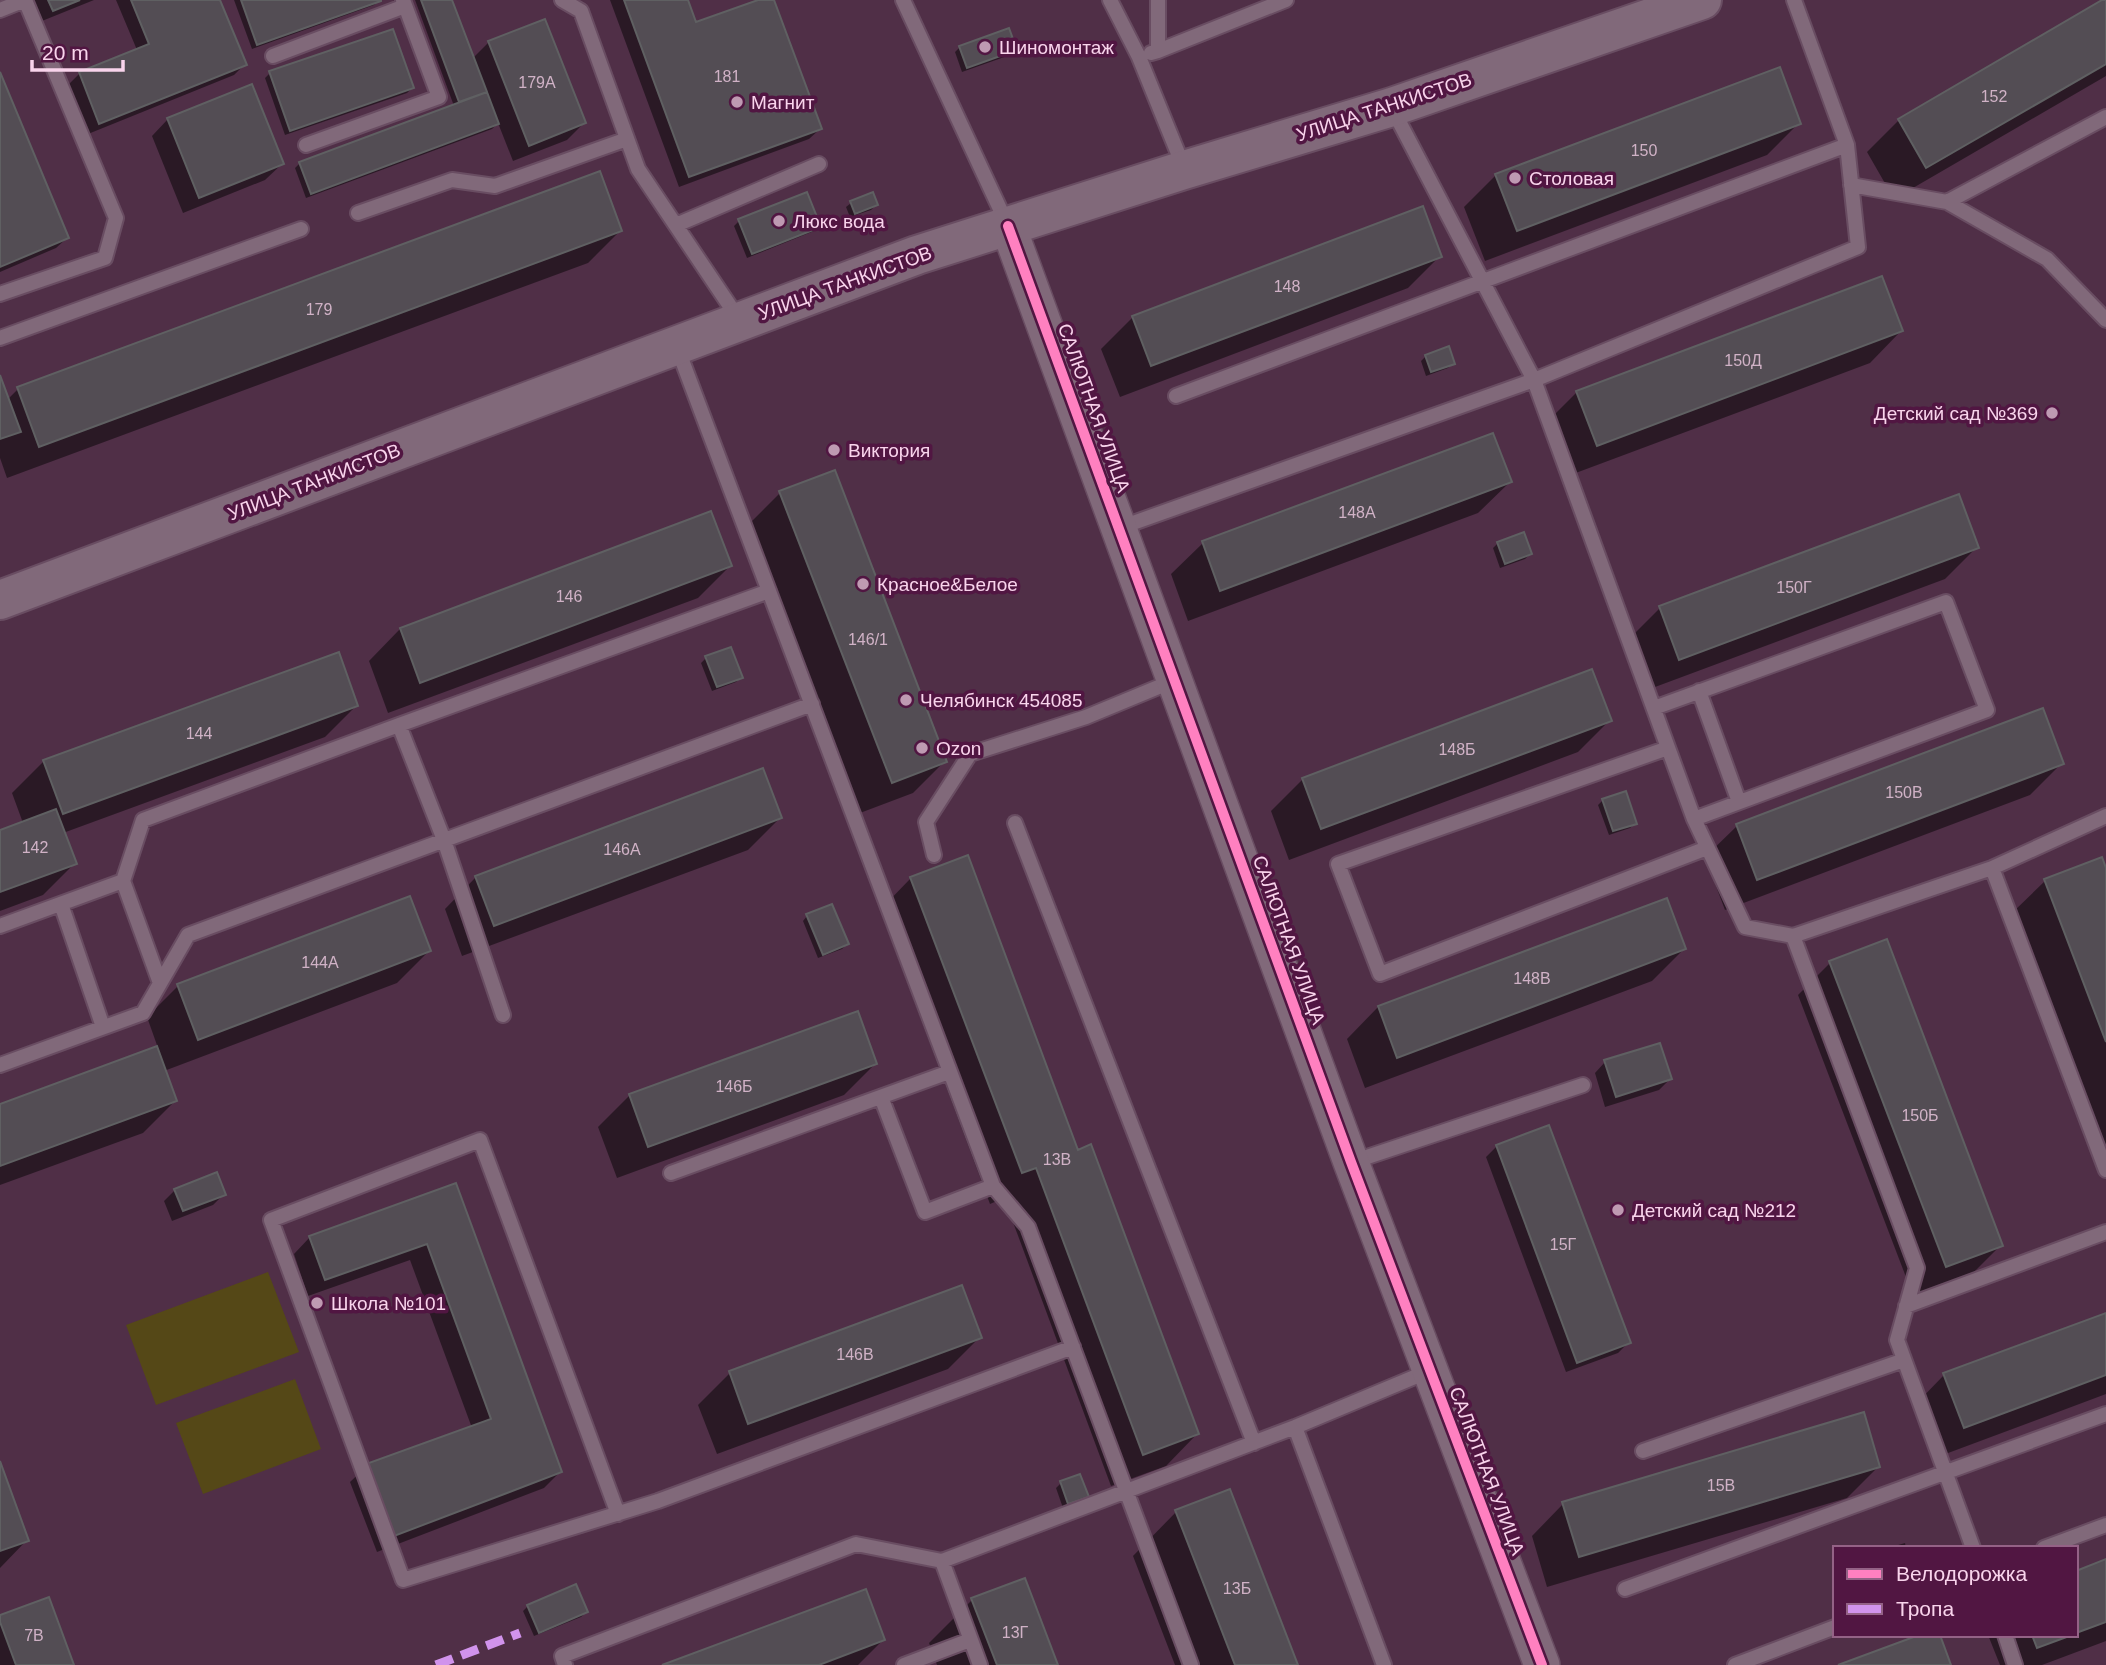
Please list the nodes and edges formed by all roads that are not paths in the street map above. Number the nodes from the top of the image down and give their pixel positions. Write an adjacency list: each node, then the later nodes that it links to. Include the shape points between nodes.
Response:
1 (562, 0): 15 (lane, via 581,11)
2 (903, 0): 24 (lane)
3 (1110, 0): 12 (lane)
4 (1158, 0): 10 (lane)
5 (1286, 0): 10 (lane)
6 (1702, 0): 13 (main road, УЛИЦА ТАНКИСТОВ)
7 (1794, 0): 17 (lane)
8 (404, 3): 11 (lane); 16 (lane, via 439,97)
9 (0, 10): 27 (lane, via 25,0 116,218 105,258)
10 (1158, 51): 12 (lane)
11 (273, 55)
12 (1139, 57): 19 (lane)
13 (1392, 107): 19 (main road, УЛИЦА ТАНКИСТОВ); 26 (lane)
14 (2106, 117): 21 (lane)
15 (627, 139): 22 (lane, via 495,186 452,180); 23 (lane, via 638,169)
16 (306, 145)
17 (1847, 145): 20 (lane); 26 (lane)
18 (819, 164): 23 (lane)
19 (1184, 170): 24 (main road, УЛИЦА ТАНКИСТОВ)
20 (1851, 185): 21 (lane); 32 (lane, via 1858,247)
21 (1947, 202): 28 (lane, via 2047,259)
22 (358, 213)
23 (676, 225): 29 (lane)
24 (1008, 226): 29 (main road, УЛИЦА ТАНКИСТОВ); 34 (street, САЛЮТНАЯ УЛИЦА)
25 (301, 229): 30 (lane)
26 (1482, 282): 32 (lane); 33 (lane)
27 (0, 295)
28 (2106, 320)
29 (741, 322): 31 (main road, УЛИЦА ТАНКИСТОВ)
30 (0, 338)
31 (677, 346): 35 (lane); 36 (main road, УЛИЦА ТАНКИСТОВ)
32 (1534, 380): 34 (lane); 40 (lane)
33 (1176, 396)
34 (1119, 527): 37 (street, САЛЮТНАЯ УЛИЦА)
35 (769, 591): 39 (lane); 41 (lane)
36 (0, 600)
37 (1175, 681): 49 (lane, via 1086,717 970,754 926,822); 62 (street, САЛЮТНАЯ УЛИЦА)
38 (1699, 691): 40 (lane); 43 (lane); 43 (lane, via 1946,602 1987,709)
39 (812, 704): 47 (lane); 59 (lane)
40 (1654, 708): 42 (lane)
41 (399, 724): 47 (lane); 51 (lane, via 142,820)
42 (1668, 748): 45 (lane); 48 (lane, via 1338,864 1380,974)
43 (1739, 802): 45 (lane)
44 (2106, 816): 50 (lane)
45 (1694, 819): 48 (lane)
46 (1015, 824): 73 (lane)
47 (444, 841): 55 (lane, via 188,935); 56 (lane)
48 (1707, 848): 54 (lane, via 1745,927)
49 (934, 855)
50 (1992, 868): 54 (lane); 63 (lane)
51 (123, 881): 52 (lane); 55 (lane)
52 (61, 904): 53 (lane); 57 (lane)
53 (0, 926)
54 (1793, 936): 67 (lane, via 1917,1268)
55 (160, 983): 57 (lane, via 142,1013)
56 (503, 1015)
57 (103, 1027): 58 (lane)
58 (0, 1065)
59 (949, 1072): 61 (lane); 65 (lane)
60 (1583, 1085): 62 (lane)
61 (881, 1097): 64 (lane); 65 (lane, via 925,1212)
62 (1351, 1162): 70 (street, САЛЮТНАЯ УЛИЦА)
63 (2106, 1170)
64 (671, 1173)
65 (993, 1186): 68 (lane, via 1028,1227)
66 (2106, 1232): 67 (lane)
67 (1906, 1306): 69 (lane, via 1897,1340)
68 (1073, 1347): 76 (lane); 77 (lane)
69 (1904, 1360): 74 (lane); 75 (lane)
70 (1430, 1370): 72 (lane); 91 (street, САЛЮТНАЯ УЛИЦА)
71 (2106, 1414): 75 (lane)
72 (1295, 1427): 73 (lane); 90 (lane)
73 (1254, 1443): 76 (lane)
74 (1643, 1451)
75 (1946, 1474): 79 (lane); 82 (lane)
76 (1128, 1491): 81 (lane); 89 (lane)
77 (618, 1514): 77 (lane, via 403,1580 271,1220 480,1140)
78 (2106, 1525): 80 (lane)
79 (1972, 1546)
80 (2049, 1546)
81 (942, 1561): 85 (lane); 86 (lane, via 856,1544 562,1656)
82 (1625, 1590)
83 (1833, 1628): 92 (lane)
84 (2006, 1637): 93 (lane)
85 (970, 1640): 87 (lane); 88 (lane)
86 (565, 1665)
87 (904, 1665)
88 (979, 1665)
89 (1191, 1665)
90 (1384, 1665)
91 (1542, 1665)
92 (1735, 1665)
93 (2015, 1665)

